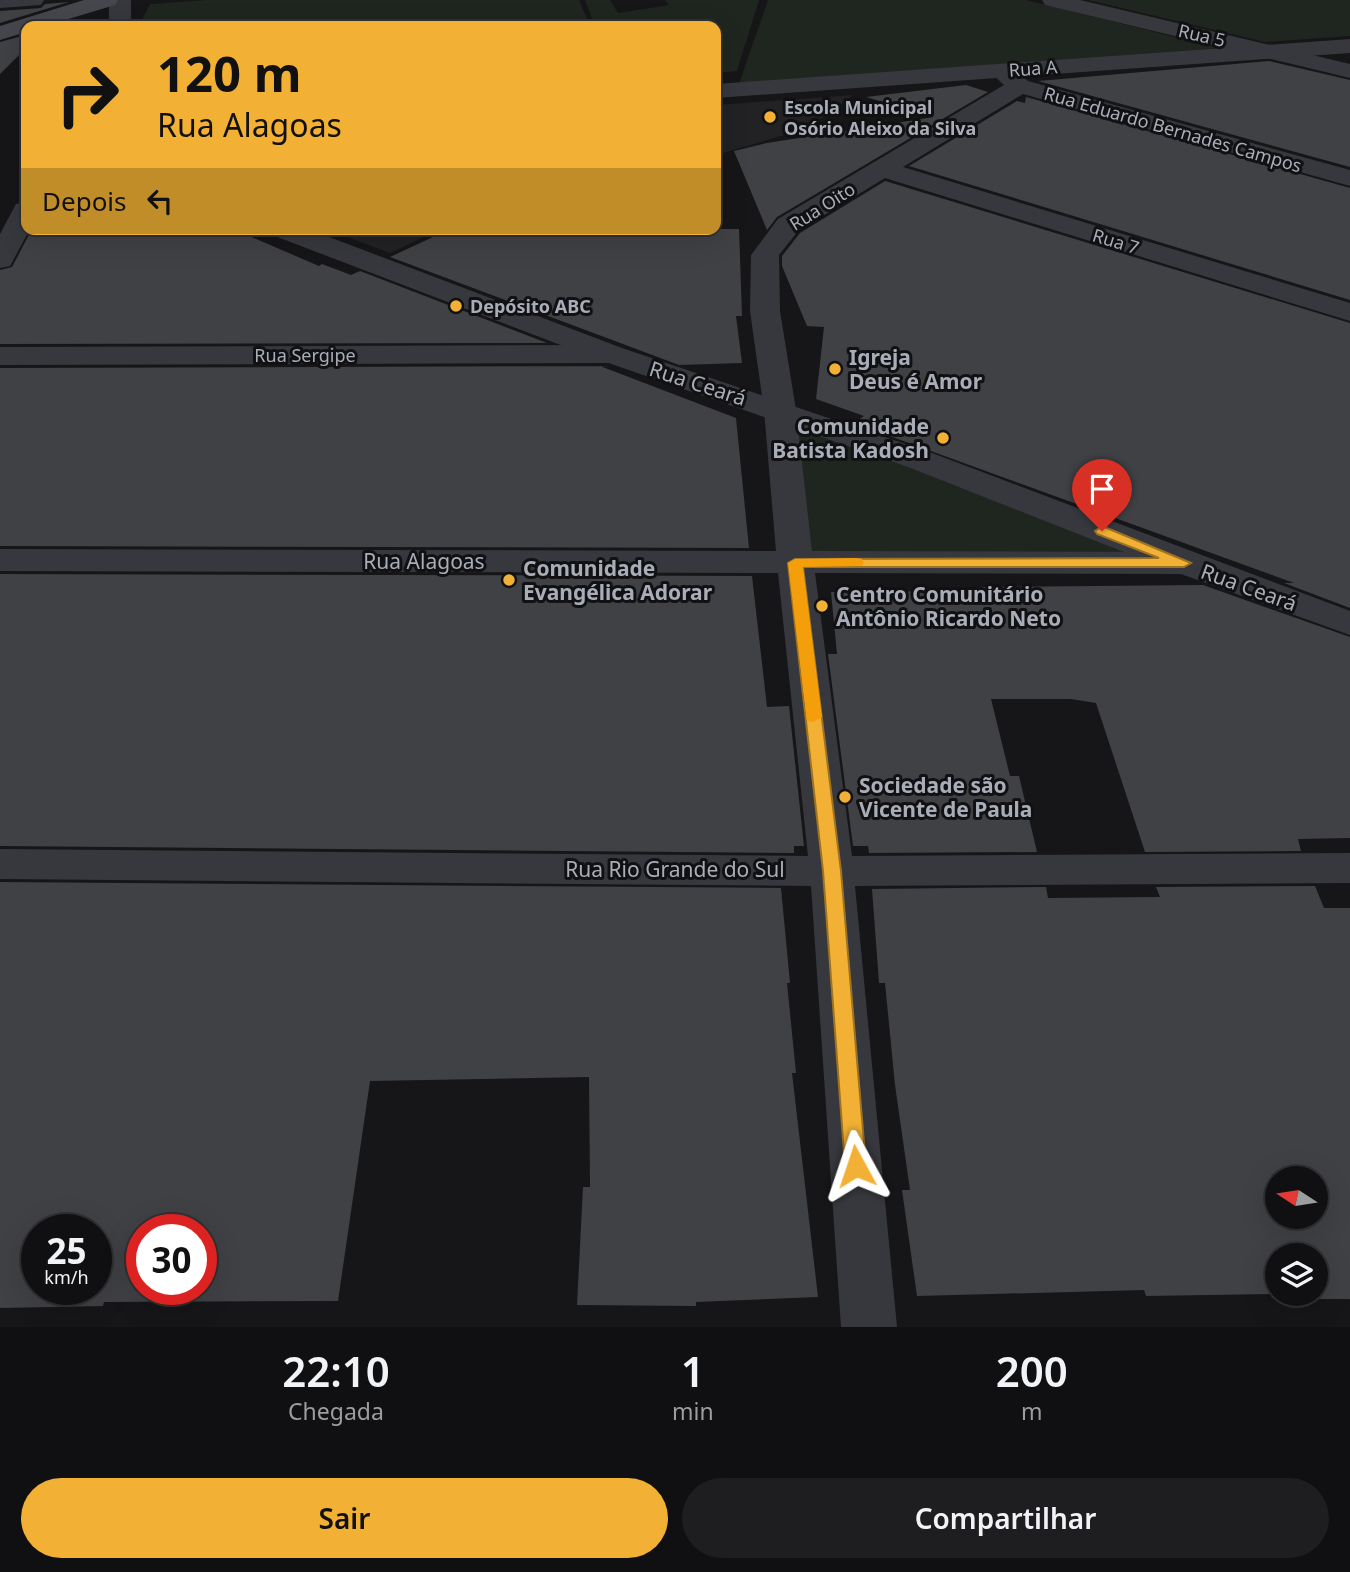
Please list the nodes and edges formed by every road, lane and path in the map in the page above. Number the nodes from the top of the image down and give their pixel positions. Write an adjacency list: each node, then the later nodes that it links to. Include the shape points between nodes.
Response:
1 (33, 0): 5 (street)
2 (107, 0): 6 (main road)
3 (120, 0): 7 (street)
4 (1053, 0): 11 (street, Rua 5)
5 (0, 2)
6 (39, 21)
7 (120, 21)
8 (21, 27): 9 (main road)
9 (0, 33)
10 (1350, 46): 11 (street, Rua A)
11 (1267, 51): 12 (street, Rua 5); 13 (street, Rua A)
12 (1350, 71)
13 (1010, 78): 14 (street, Rua A); 15 (street, Rua Oito); 16 (street, Rua Eduardo Bernades Campos)
14 (721, 91)
15 (882, 169): 20 (street, Rua 7); 23 (street, Rua Oito, via 788,225 765,255 765,311)
16 (1350, 178)
17 (21, 220): 19 (street)
18 (298, 235): 21 (street, Rua Ceará)
19 (0, 260)
20 (1350, 312)
21 (611, 354): 22 (street, Rua Sergipe); 23 (street, Rua Ceará)
22 (0, 356)
23 (780, 410): 25 (street, Rua Oito); 26 (street, Rua Ceará)
24 (0, 560): 25 (street, Rua Alagoas)
25 (795, 563): 26 (street, Rua Alagoas); 30 (street, Rua Oito)
26 (1184, 563): 27 (street, Rua Ceará)
27 (1350, 624)
28 (0, 864): 30 (street, Rua Rio Grande do Sul)
29 (1350, 868): 30 (street, Rua Rio Grande do Sul)
30 (832, 871): 31 (street, Rua Oito)
31 (869, 1327)

